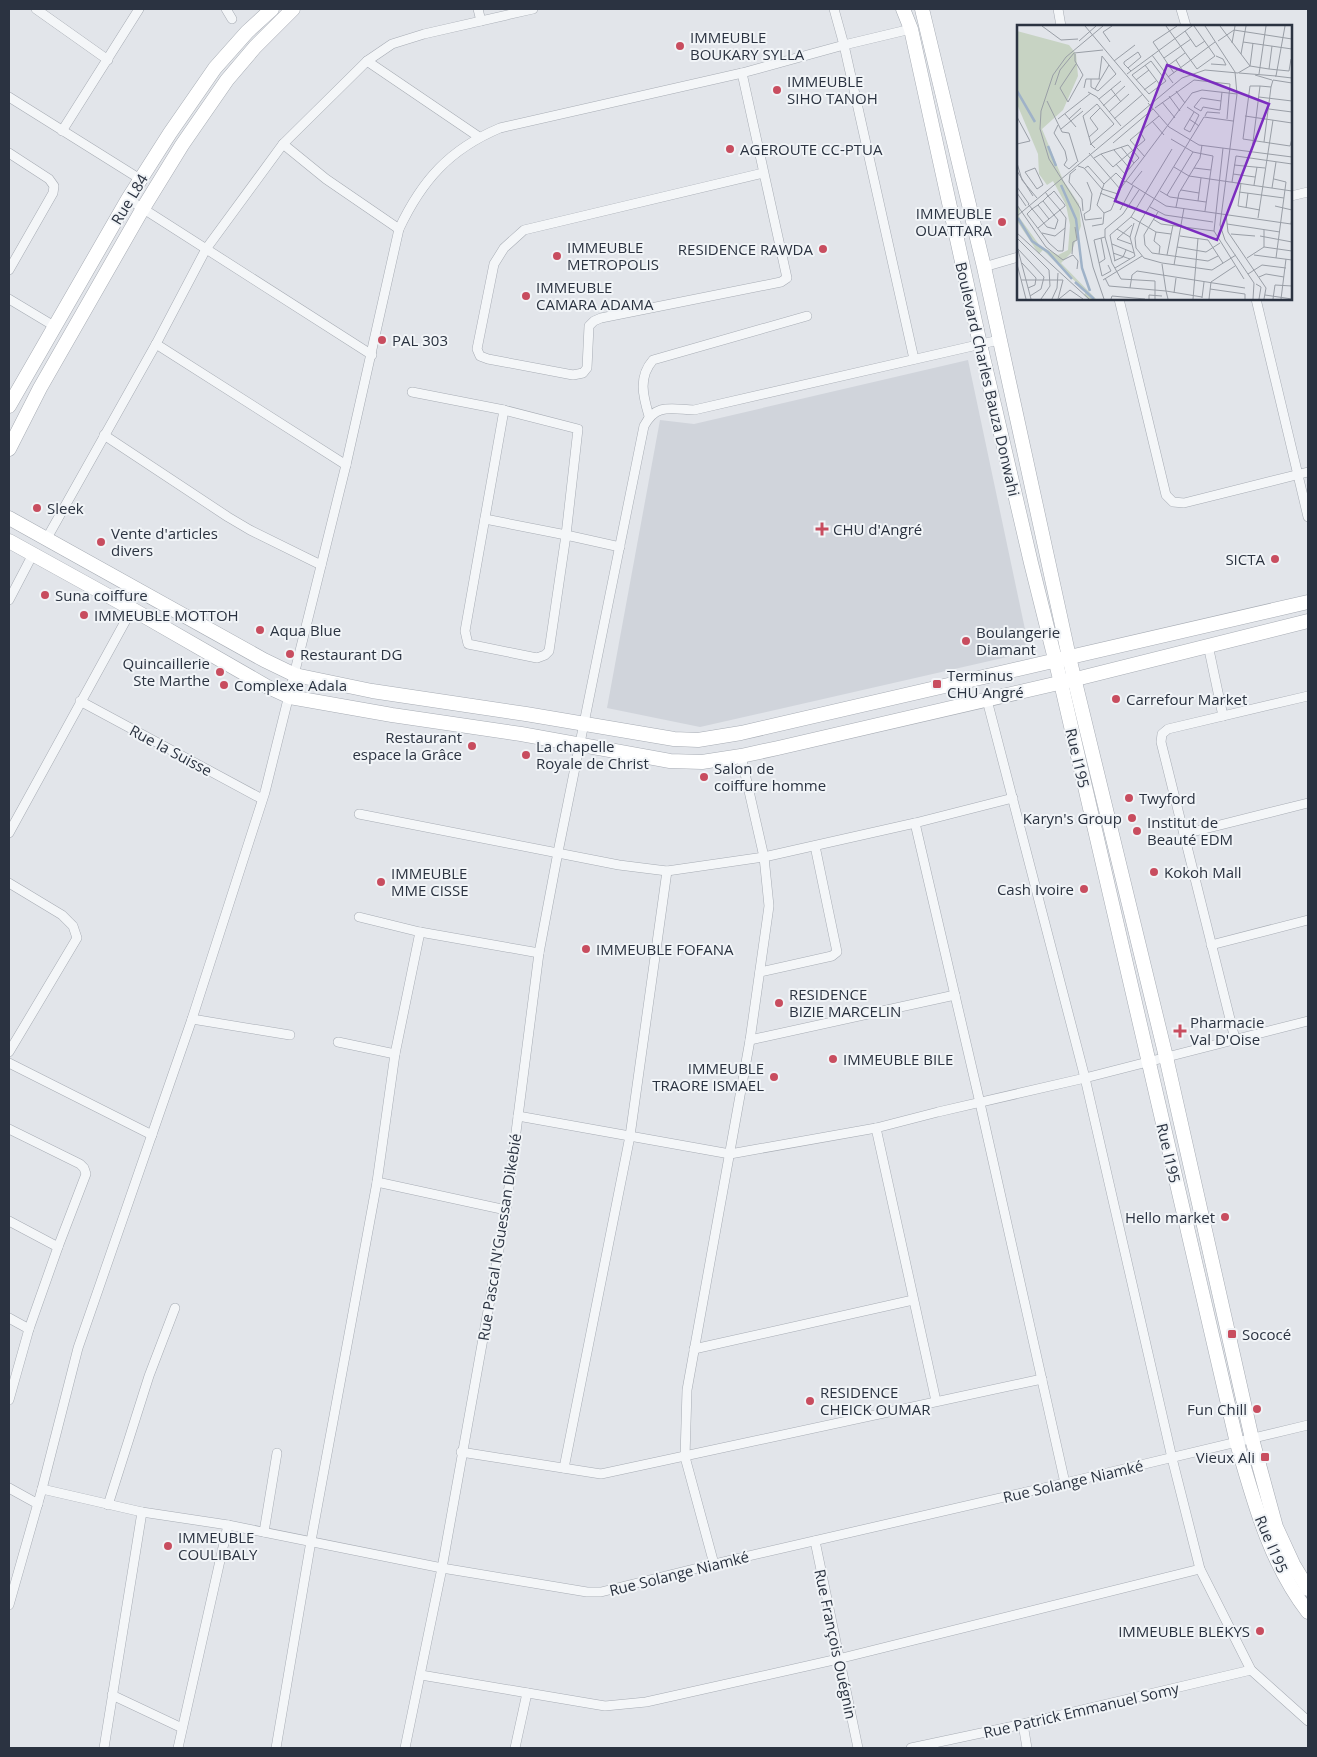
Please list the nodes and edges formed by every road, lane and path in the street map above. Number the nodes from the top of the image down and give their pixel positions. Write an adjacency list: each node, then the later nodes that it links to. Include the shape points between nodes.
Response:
1 (36, 9): 19 (street)
2 (140, 9): 19 (street)
3 (226, 9): 13 (street)
4 (272, 9): 28 (main road, Rue L84, via 215,68)
5 (293, 9): 32 (main road, via 227,80)
6 (478, 9): 14 (street)
7 (533, 9): 14 (street)
8 (834, 9): 18 (street)
9 (903, 9): 17 (main road, Boulevard Charles Bauza Donwahi)
10 (922, 9): 37 (main road, Boulevard Charles Bauza Donwahi)
11 (1058, 9): 15 (street)
12 (1181, 9): 16 (street)
13 (232, 19)
14 (481, 21): 20 (street, via 392,44)
15 (1062, 25)
16 (1186, 25)
17 (911, 29): 18 (street); 46 (main road, Boulevard Charles Bauza Donwahi)
18 (844, 45): 21 (street); 48 (street)
19 (108, 60): 23 (street)
20 (366, 61): 24 (street); 25 (street)
21 (742, 73): 24 (street, via 500,128); 27 (street)
22 (9, 97): 23 (street)
23 (62, 131): 28 (street)
24 (479, 137): 33 (street, via 442,164 409,209)
25 (283, 144): 33 (street, via 326,179); 34 (street)
26 (9, 153): 35 (street, via 49,179 54,186 53,193)
27 (763, 173): 27 (street, via 524,230 504,248 494,264 477,349 480,356 573,375 583,373 587,368 589,326 594,321 787,278)
28 (140, 179): 31 (main road, Rue L84)
29 (1308, 192): 30 (street)
30 (1292, 196)
31 (128, 200): 32 (street); 43 (main road, Rue L84)
32 (142, 210): 34 (street); 54 (main road, via 40,388)
33 (400, 229): 47 (street)
34 (206, 250): 45 (street); 47 (street)
35 (12, 258): 38 (street)
36 (1017, 258): 37 (street)
37 (984, 267): 44 (main road, Boulevard Charles Bauza Donwahi)
38 (9, 270)
39 (9, 300): 43 (street)
40 (1119, 300): 57 (street, via 1166,495 1173,502 1184,503)
41 (1256, 300): 57 (street)
42 (807, 316): 52 (street, via 653,360 642,382)
43 (54, 326): 50 (main road, Rue L84)
44 (999, 340): 46 (street); 72 (main road, Boulevard Charles Bauza Donwahi)
45 (156, 344): 53 (street); 55 (street)
46 (980, 344): 48 (street); 73 (main road, Boulevard Charles Bauza Donwahi)
47 (372, 355): 55 (street)
48 (914, 358): 52 (street, via 694,410 669,408)
49 (412, 392): 51 (street)
50 (9, 406)
51 (504, 410): 60 (street); 61 (street, via 578,429)
52 (650, 416): 64 (street, Rue Pascal N'Guessan Dikebié, via 644,426)
53 (104, 435): 62 (street); 66 (street, via 228,517)
54 (9, 449)
55 (346, 465): 66 (street)
56 (1308, 472): 57 (street)
57 (1298, 474): 58 (street)
58 (1308, 517)
59 (9, 518): 62 (main road)
60 (485, 519): 61 (street); 61 (street, via 465,631 468,644 537,658 549,650)
61 (566, 535): 64 (street)
62 (48, 538): 74 (main road, via 264,660)
63 (9, 542): 65 (main road)
64 (620, 547): 82 (street, Rue Pascal N'Guessan Dikebié)
65 (33, 554): 67 (street); 69 (main road)
66 (321, 565): 74 (street)
67 (9, 600)
68 (1308, 602): 72 (main road)
69 (132, 609): 78 (main road); 80 (street)
70 (1308, 621): 71 (main road)
71 (1208, 646): 75 (main road); 81 (street)
72 (1069, 657): 73 (main road); 75 (main road, Boulevard Charles Bauza Donwahi)
73 (1055, 660): 76 (main road, Boulevard Charles Bauza Donwahi); 83 (main road)
74 (295, 674): 78 (street); 82 (main road, via 372,691)
75 (1076, 680): 76 (main road); 114 (main road, Rue I195)
76 (1061, 683): 79 (main road); 115 (main road, Rue I195)
77 (1308, 696): 81 (street)
78 (290, 697): 84 (main road); 88 (street)
79 (987, 700): 85 (main road); 87 (street)
80 (80, 701): 88 (street, Rue la Suisse); 92 (street)
81 (1223, 716): 93 (street, via 1168,729 1162,734 1161,742)
82 (583, 724): 83 (main road, via 698,740); 84 (street, Rue Pascal N'Guessan Dikebié)
83 (773, 726): 85 (main road)
84 (578, 745): 86 (main road, via 670,761 702,762); 95 (street, Rue Pascal N'Guessan Dikebié)
85 (778, 748): 86 (main road)
86 (741, 756): 96 (street)
87 (1013, 798): 91 (street); 117 (street)
88 (262, 800): 106 (street)
89 (1308, 804): 93 (street)
90 (358, 814): 95 (street)
91 (915, 823): 94 (street); 105 (street)
92 (9, 833)
93 (1184, 834): 102 (street)
94 (815, 846): 96 (street); 104 (street, via 837,952 832,956)
95 (558, 852): 97 (street); 103 (street, Rue Pascal N'Guessan Dikebié)
96 (764, 857): 97 (street); 104 (street, via 770,906)
97 (667, 871): 123 (street)
98 (9, 882): 112 (street, via 62,915 73,926 77,938)
99 (360, 917): 101 (street)
100 (1308, 920): 102 (street)
101 (420, 932): 103 (street); 113 (street)
102 (1211, 945): 109 (street)
103 (540, 953): 119 (street, Rue Pascal N'Guessan Dikebié)
104 (760, 972): 110 (street)
105 (955, 995): 110 (street); 118 (street)
106 (192, 1019): 108 (street); 122 (street)
107 (1308, 1021): 109 (street)
108 (290, 1035)
109 (1235, 1039): 114 (street)
110 (750, 1040): 124 (street)
111 (338, 1042): 113 (street)
112 (9, 1052)
113 (395, 1054): 125 (street)
114 (1166, 1057): 115 (street); 138 (main road, Rue I195)
115 (1148, 1062): 117 (street); 139 (main road, Rue I195)
116 (9, 1063): 122 (street)
117 (1084, 1078): 118 (street); 143 (street)
118 (980, 1103): 120 (street); 134 (street)
119 (518, 1116): 123 (street); 126 (street, Rue Pascal N'Guessan Dikebié)
120 (876, 1128): 124 (street); 129 (street)
121 (9, 1129): 128 (street, via 84,1168 86,1174)
122 (152, 1135): 147 (street, via 78,1348)
123 (630, 1136): 124 (street); 144 (street)
124 (730, 1154): 133 (street)
125 (377, 1182): 126 (street); 153 (street)
126 (506, 1210): 140 (street, Rue Pascal N'Guessan Dikebié)
127 (9, 1221): 128 (street)
128 (58, 1247): 132 (street)
129 (913, 1300): 133 (street); 136 (street)
130 (175, 1308): 149 (street, via 149,1376)
131 (9, 1318): 132 (street)
132 (29, 1329): 135 (street)
133 (694, 1349): 142 (street, via 686,1390)
134 (1042, 1379): 136 (street); 145 (street)
135 (9, 1400)
136 (936, 1401): 142 (street)
137 (1308, 1425): 138 (street, Rue Solange Niamké)
138 (1252, 1439): 139 (street, Rue Solange Niamké); 158 (main road, Rue I195, via 1276,1527)
139 (1237, 1443): 143 (street, Rue Solange Niamké); 160 (main road, Rue I195, via 1264,1533 1282,1572)
140 (462, 1452): 144 (street); 156 (street, Rue Pascal N'Guessan Dikebié)
141 (277, 1453): 152 (street)
142 (685, 1457): 144 (street, via 601,1474); 155 (street)
143 (1172, 1458): 145 (street, Rue Solange Niamké); 157 (street)
144 (564, 1468)
145 (1065, 1483): 154 (street, Rue Solange Niamké)
146 (9, 1488): 148 (street)
147 (42, 1489): 148 (street); 149 (street, Rue Solange Niamké)
148 (38, 1504): 159 (street)
149 (108, 1505): 150 (street, Rue Solange Niamké)
150 (142, 1512): 151 (street, Rue Solange Niamké); 165 (street)
151 (228, 1525): 152 (street, Rue Solange Niamké); 168 (street)
152 (264, 1532): 153 (street, Rue Solange Niamké)
153 (311, 1541): 156 (street, Rue Solange Niamké); 171 (street)
154 (815, 1541): 155 (street, Rue Solange Niamké); 161 (street, Rue François Ouégnin)
155 (714, 1564): 156 (street, Rue Solange Niamké, via 601,1592)
156 (442, 1568): 163 (street, Rue Pascal N'Guessan Dikebié)
157 (1200, 1569): 161 (street); 162 (street)
158 (1308, 1589)
159 (9, 1601)
160 (1308, 1612)
161 (838, 1659): 164 (street, via 625,1705 605,1706); 174 (street, Rue François Ouégnin)
162 (1251, 1670): 166 (street); 167 (street, Rue Patrick Emmanuel Somy)
163 (421, 1675): 164 (street); 172 (street, Rue Pascal N'Guessan Dikebié)
164 (527, 1693): 173 (street)
165 (112, 1695): 168 (street); 169 (street)
166 (1308, 1721)
167 (1023, 1724): 175 (street, Rue Patrick Emmanuel Somy); 176 (street)
168 (182, 1728): 170 (street)
169 (104, 1748)
170 (178, 1748)
171 (276, 1748)
172 (406, 1748)
173 (515, 1748)
174 (858, 1748)
175 (911, 1748)
176 (1027, 1748)

